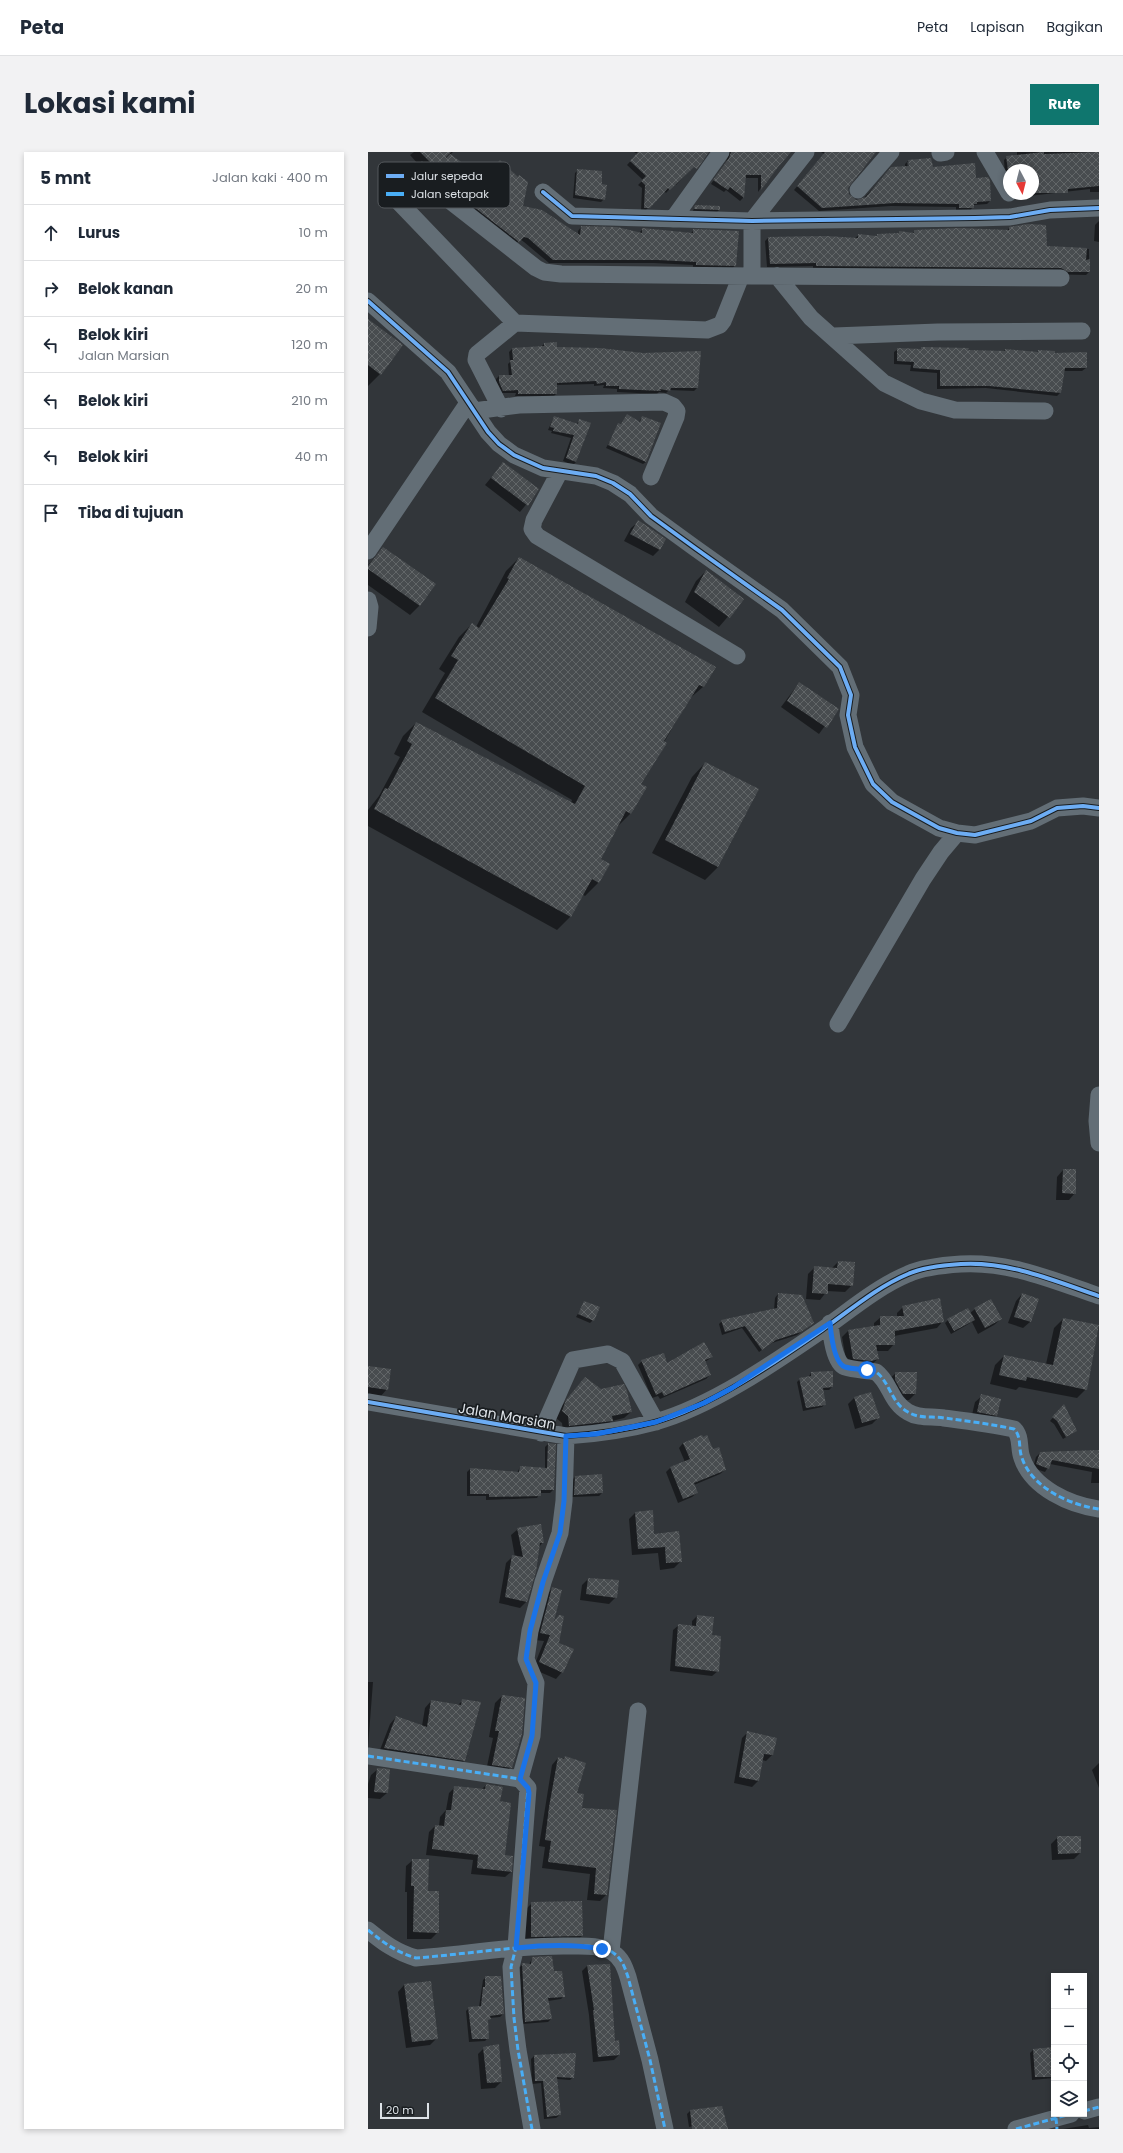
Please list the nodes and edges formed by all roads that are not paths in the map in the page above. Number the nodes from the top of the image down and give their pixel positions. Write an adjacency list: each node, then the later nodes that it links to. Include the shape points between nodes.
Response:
1 (721, 152): 13 (street)
2 (806, 152): 14 (street)
3 (891, 152): 6 (street)
4 (986, 152): 5 (street)
5 (1003, 182)
6 (858, 190)
7 (543, 192): 13 (street, via 572,216)
8 (1013, 200): 12 (street)
9 (405, 208): 19 (street)
10 (459, 208): 15 (street, via 544,272)
11 (1099, 208): 12 (street)
12 (1021, 214): 14 (street, via 1010,217 975,218)
13 (673, 219): 14 (street)
14 (752, 221): 15 (street)
15 (746, 276): 16 (street); 19 (street, via 723,321 707,330)
16 (777, 276): 17 (street); 21 (street, via 811,318)
17 (1061, 278)
18 (368, 300): 22 (street, via 448,372)
19 (515, 323): 23 (street, via 477,354 476,360)
20 (1082, 331): 21 (street)
21 (834, 336): 24 (street, via 884,383 921,401 955,410)
22 (471, 407): 23 (street); 25 (street, via 499,444 514,455 543,468); 27 (street)
23 (501, 409): 26 (street, via 527,404 664,402 673,406 677,411 676,417)
24 (1045, 411)
25 (560, 471): 30 (street, via 534,520 532,529 538,536); 32 (street, via 596,476 613,483 630,494 651,516 782,610 840,667 851,695 848,715 854,747 873,784 892,802 939,828)
26 (651, 477)
27 (368, 551)
28 (368, 600): 29 (street)
29 (368, 628)
30 (737, 656)
31 (1099, 808): 32 (street, via 1057,808 1031,821 990,833)
32 (957, 833): 33 (street, via 923,879)
33 (838, 1024)
34 (1099, 1095): 35 (street)
35 (1099, 1143)
36 (1099, 1296): 37 (street, Jalan Marsian, via 1011,1268 962,1264 908,1273)
37 (830, 1323): 39 (street, Jalan Marsian, via 732,1388 704,1403); 42 (street, via 839,1362 843,1367 876,1372 890,1394 908,1413 1014,1429 1019,1437 1022,1459 1043,1487 1070,1503)
38 (368, 1402): 40 (street, Jalan Marsian)
39 (656, 1422): 40 (street, via 625,1363 608,1354 573,1360); 41 (street, Jalan Marsian, via 596,1434)
40 (541, 1433): 41 (street, Jalan Marsian)
41 (566, 1436): 45 (street, via 564,1501 560,1533 543,1582 530,1631 526,1659 536,1683 532,1736)
42 (1099, 1509)
43 (638, 1711): 48 (street)
44 (368, 1756): 45 (street)
45 (520, 1779): 47 (street, via 529,1793)
46 (368, 1930): 47 (street, via 386,1946 416,1958)
47 (516, 1948): 48 (street, via 588,1946); 52 (street, via 511,1967 514,2018)
48 (611, 1951): 53 (street, via 621,1960 628,1978)
49 (1099, 2107): 50 (street)
50 (1087, 2109)
51 (1061, 2120): 54 (street)
52 (532, 2129)
53 (665, 2129)
54 (1016, 2129)

